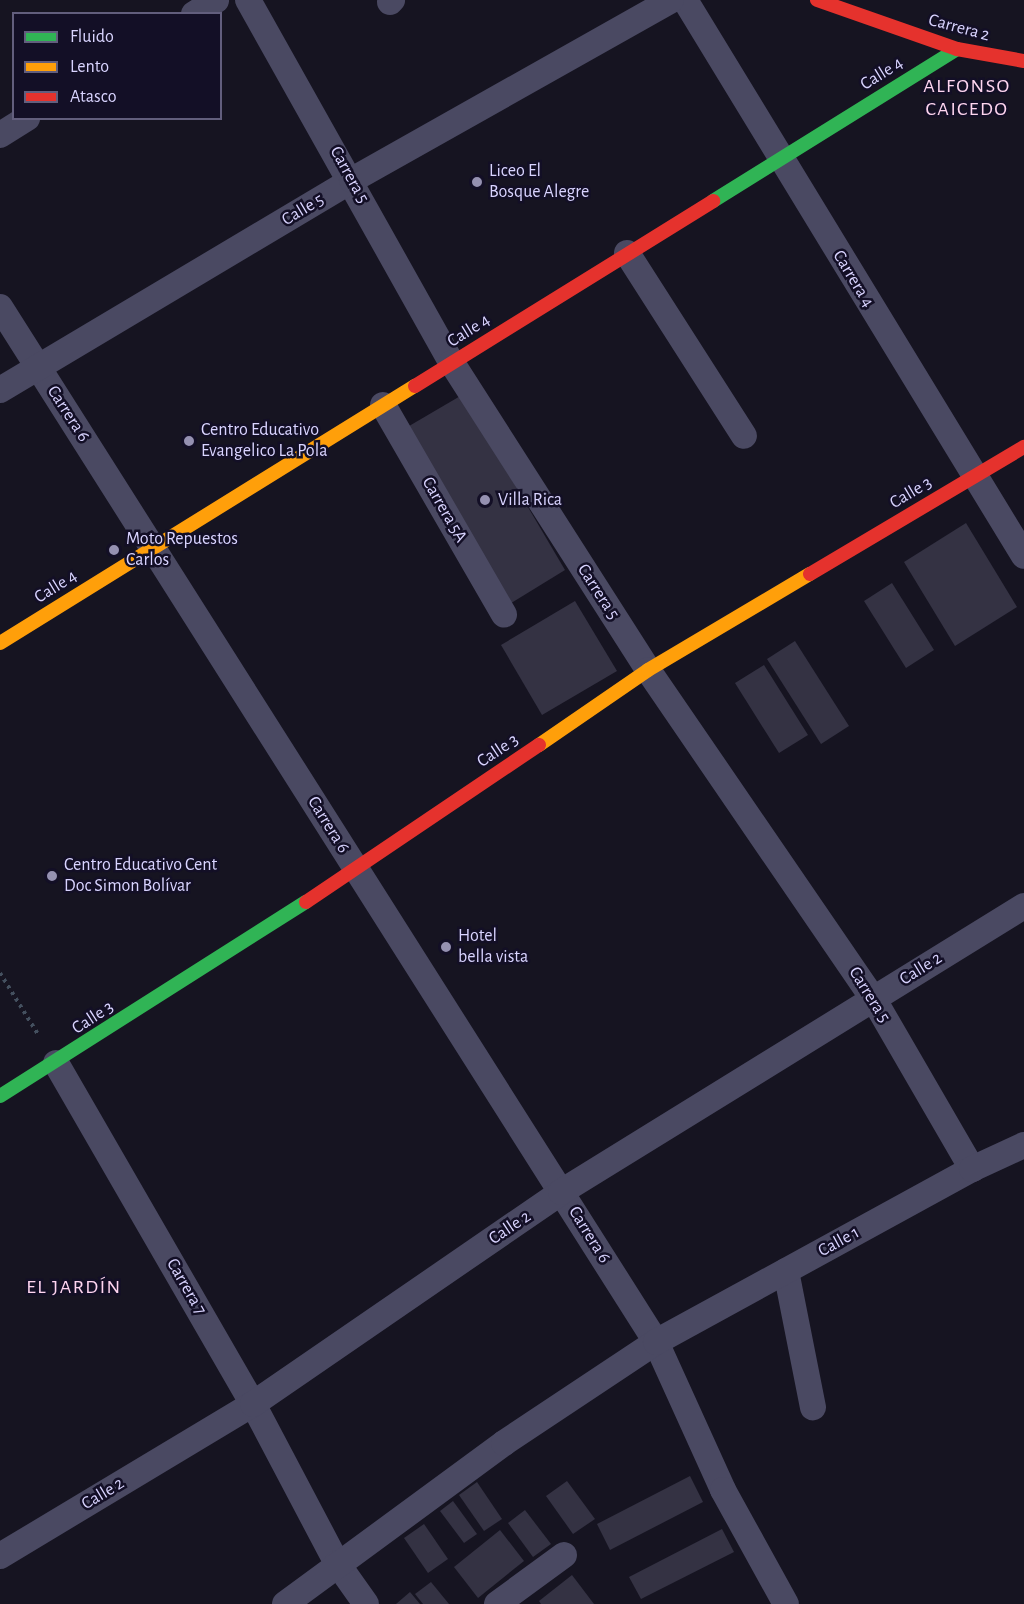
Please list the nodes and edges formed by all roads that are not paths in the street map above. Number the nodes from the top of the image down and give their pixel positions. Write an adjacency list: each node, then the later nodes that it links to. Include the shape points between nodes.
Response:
1 (216, 0): 6 (street)
2 (248, 0): 12 (street, Carrera 5)
3 (671, 0): 12 (street, Calle 5)
4 (685, 0): 11 (street, Carrera 4)
5 (817, 0): 7 (street, Carrera 2)
6 (197, 12)
7 (957, 49): 8 (street, Carrera 2); 11 (street, Calle 4)
8 (1024, 61)
9 (24, 120): 10 (street)
10 (0, 135)
11 (780, 159): 13 (street, Calle 4); 21 (street, Carrera 4)
12 (352, 180): 15 (street, Carrera 5); 16 (street, Calle 5)
13 (627, 254): 15 (street, Calle 4); 19 (street)
14 (0, 307): 16 (street, Carrera 6)
15 (452, 363): 18 (street, Calle 4); 26 (street, Carrera 5)
16 (39, 369): 17 (street, Calle 5); 22 (street, Carrera 6)
17 (0, 390)
18 (383, 405): 22 (street, Calle 4); 24 (street, Carrera 5A)
19 (744, 436)
20 (1024, 447): 21 (street, Calle 3)
21 (974, 477): 23 (street, Carrera 4); 26 (street, Calle 3)
22 (155, 547): 25 (street, Calle 4); 27 (street, Carrera 6)
23 (1024, 556)
24 (504, 615)
25 (0, 643)
26 (648, 670): 27 (street, Calle 3); 29 (street, Carrera 5)
27 (356, 870): 30 (street, Calle 3); 34 (street, Carrera 6)
28 (1024, 906): 29 (street, Calle 2)
29 (873, 999): 33 (street, Carrera 5); 34 (street, Calle 2)
30 (56, 1063): 31 (street, Calle 3); 37 (street, Carrera 7)
31 (0, 1096)
32 (1024, 1145): 33 (street, Calle 1)
33 (972, 1169): 35 (street, Calle 1)
34 (561, 1192): 36 (street, Carrera 6); 37 (street, Calle 2)
35 (786, 1271): 36 (street, Calle 1); 38 (street)
36 (656, 1342): 41 (street, via 504,1443); 45 (street, Carrera 6, via 723,1490)
37 (253, 1404): 40 (street, Calle 2); 41 (street, Carrera 7)
38 (813, 1407)
39 (564, 1554): 44 (street)
40 (0, 1556)
41 (337, 1563): 42 (street); 43 (street, Carrera 7)
42 (285, 1604)
43 (366, 1604)
44 (497, 1604)
45 (786, 1604)

